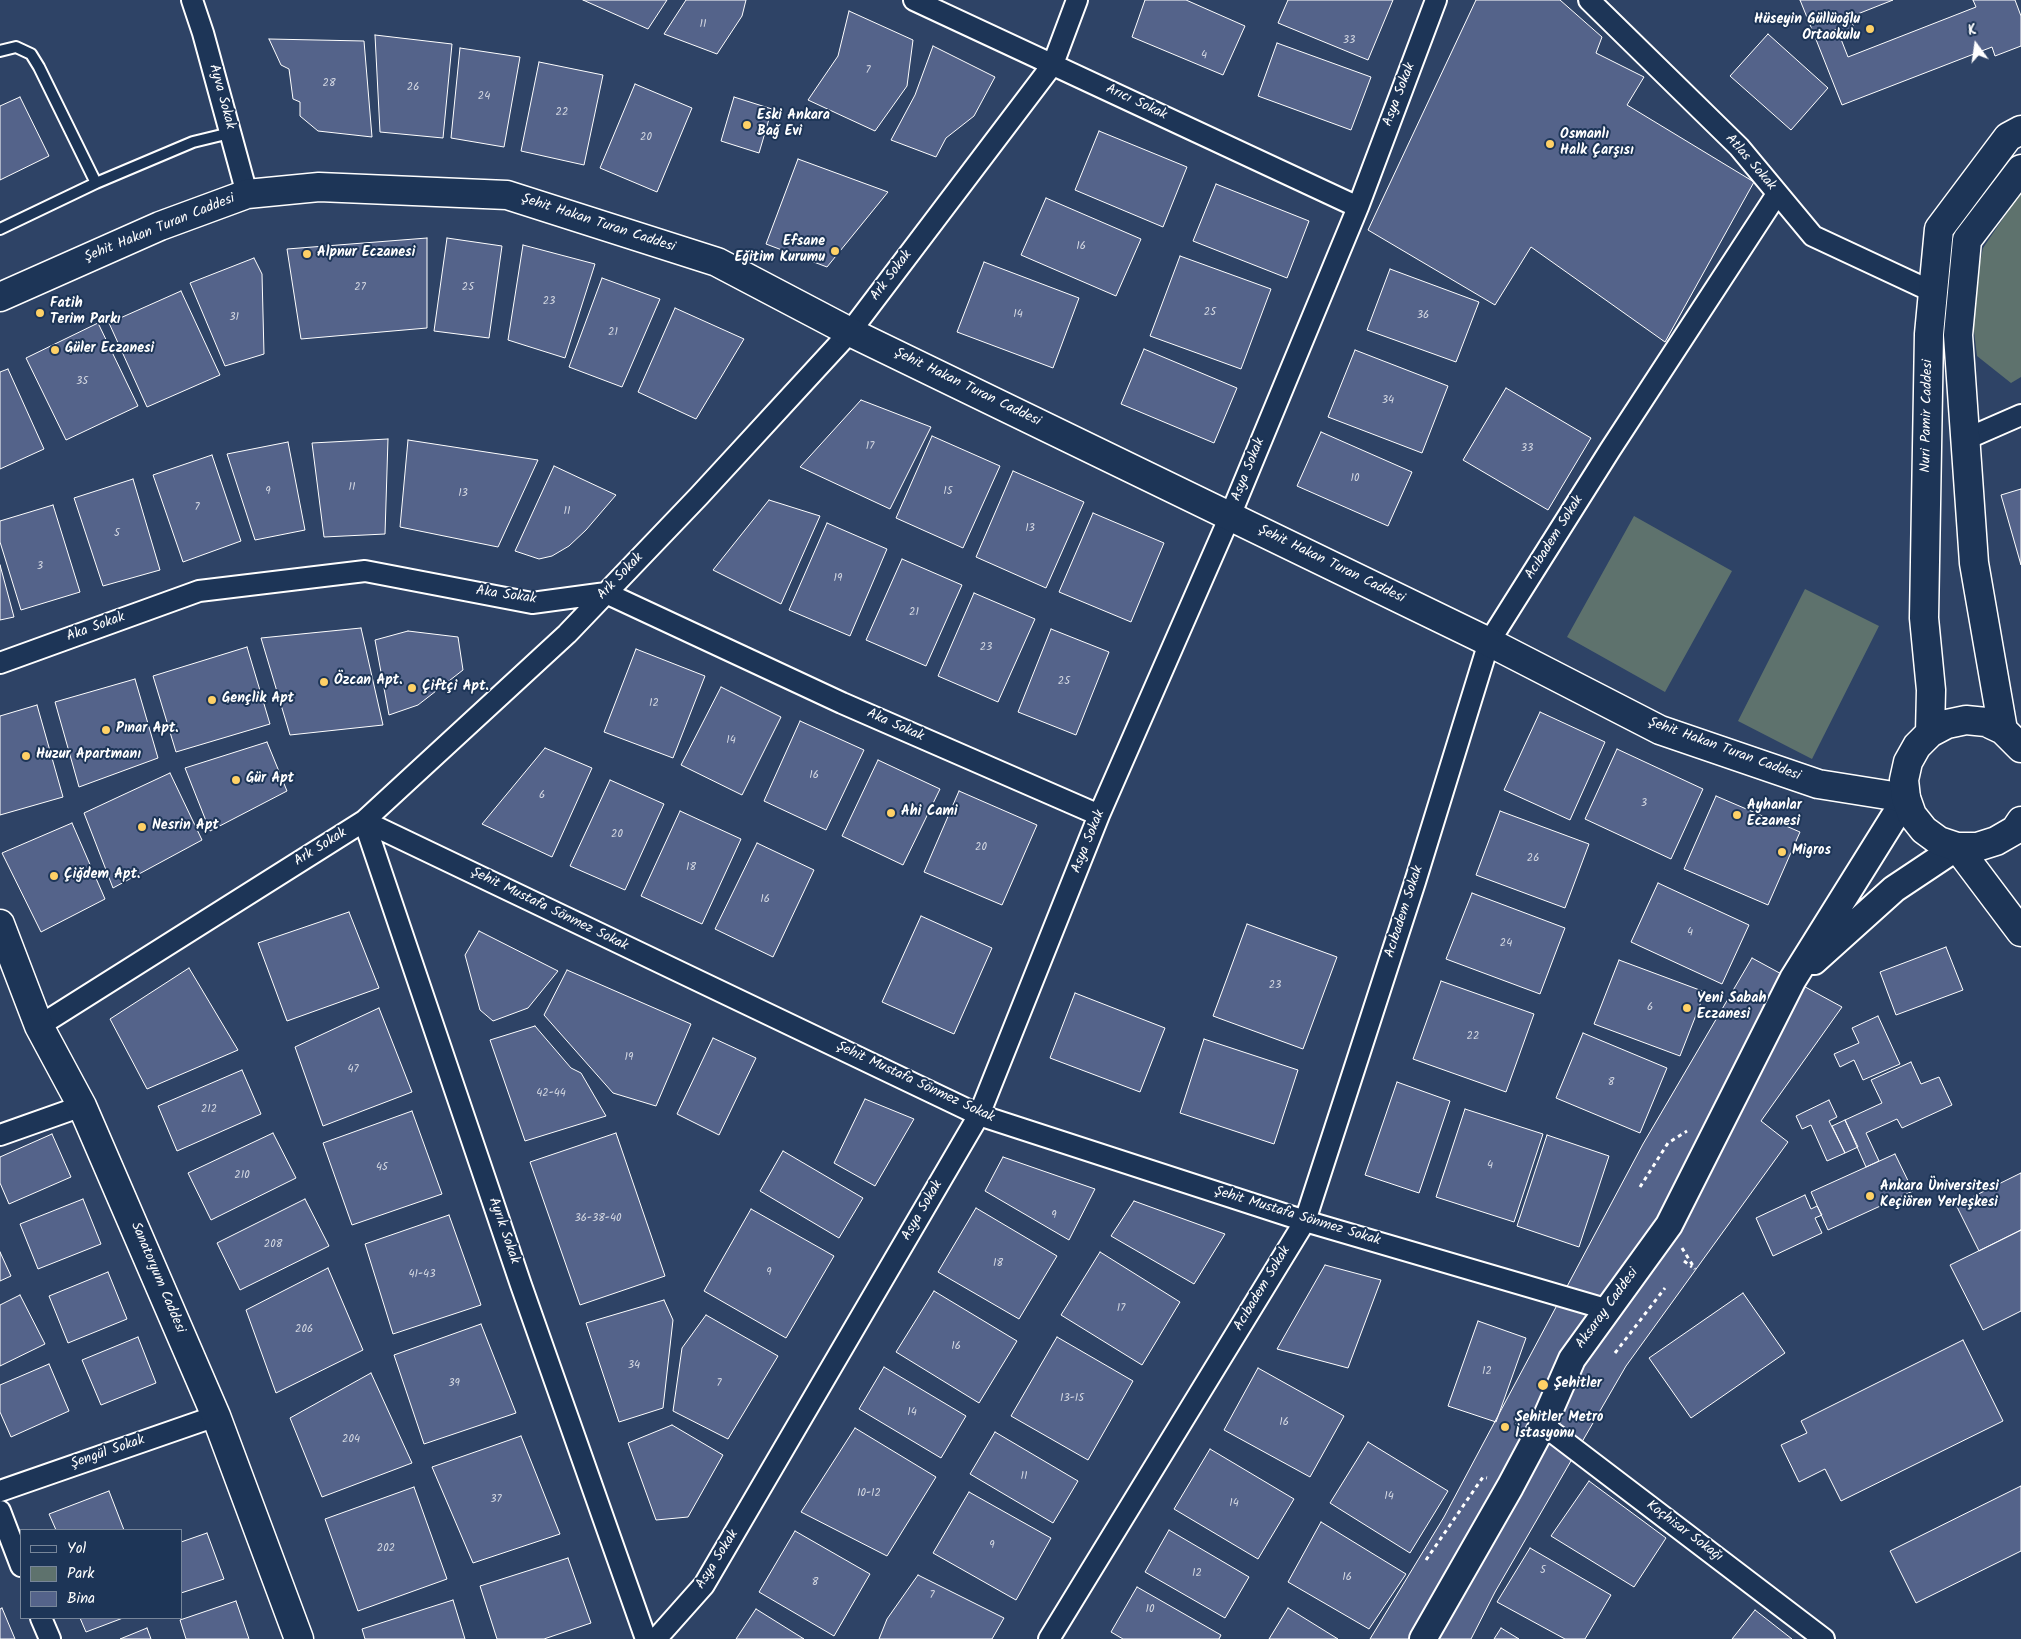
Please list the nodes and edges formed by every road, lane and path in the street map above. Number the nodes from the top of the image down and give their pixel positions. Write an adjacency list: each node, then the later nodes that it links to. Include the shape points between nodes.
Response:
1 (192, 0): 9 (street, Ayva Sokak)
2 (914, 0): 7 (street, Arıcı Sokak)
3 (1077, 0): 7 (street, Ark Sokak)
4 (1436, 0): 14 (street, Asya Sokak)
5 (1589, 0): 13 (street, Atlas Sokak, via 1739,147)
6 (0, 51): 11 (lane, via 16,47 31,54)
7 (1053, 64): 14 (street, Arıcı Sokak); 18 (street, Ark Sokak)
8 (2021, 130): 16 (main road, Nuri Pamir Caddesi, via 2008,137 1939,229)
9 (230, 133): 11 (lane, via 193,142); 12 (street, Ayva Sokak)
10 (2021, 169): 20 (main road, via 1968,240 1958,334)
11 (96, 183): 15 (lane)
12 (247, 194): 17 (main road, Şehit Hakan Turan Caddesi, via 160,226); 18 (main road, Şehit Hakan Turan Caddesi, via 319,187 507,195 717,262)
13 (1777, 194): 16 (street, Atlas Sokak, via 1813,236); 23 (street, Acıbadem Sokak)
14 (1358, 207): 21 (street, Asya Sokak)
15 (0, 229)
16 (1933, 292): 25 (main road, Nuri Pamir Caddesi, via 1929,334 1924,618 1931,690)
17 (0, 297)
18 (850, 332): 21 (main road, Şehit Hakan Turan Caddesi); 22 (street, Ark Sokak)
19 (2021, 415): 20 (street)
20 (1966, 439): 26 (main road, via 1974,564)
21 (1230, 516): 23 (main road, Şehit Hakan Turan Caddesi); 28 (street, Asya Sokak)
22 (606, 593): 24 (street, Aka Sokak, via 532,602 365,571 345,573 199,591); 28 (street, Aka Sokak, via 842,703); 29 (street, Ark Sokak, via 567,634)
23 (1489, 642): 27 (main road, Şehit Hakan Turan Caddesi, via 1660,730 1818,784); 41 (street, Acıbadem Sokak)
24 (0, 663)
25 (1930, 733): 26 (main road, via 1947,724 1966,720 1986,722); 27 (main road, via 1908,762 1904,780)
26 (2012, 739)
27 (1906, 798): 31 (main road, via 1912,815 1924,830 1939,841); 34 (street, Aksaray Caddesi)
28 (1099, 815): 37 (street, Asya Sokak)
29 (364, 821): 35 (street, Ark Sokak); 37 (street, Şehit Mustafa Sönmez Sokak); 57 (street, Ayrık Sokak, via 521,1285)
30 (2021, 821): 31 (main road, via 2015,830 1996,842 1977,847)
31 (1957, 847): 33 (main road); 34 (street, via 1894,889)
32 (0, 924): 35 (main road, Sanatoryum Caddesi)
33 (2021, 932)
34 (1793, 979): 45 (street, Aksaray Caddesi, via 1669,1225)
35 (38, 1026): 36 (main road, Sanatoryum Caddesi)
36 (82, 1106): 38 (street); 47 (main road, Sanatoryum Caddesi)
37 (979, 1115): 41 (street, Şehit Mustafa Sönmez Sokak); 58 (street, Asya Sokak, via 704,1585)
38 (0, 1135)
39 (1668, 1143): 40 (path)
40 (1640, 1187)
41 (1305, 1221): 45 (street, Şehit Mustafa Sönmez Sokak); 59 (street, Acıbadem Sokak)
42 (1684, 1261): 43 (path)
43 (1695, 1269)
44 (1665, 1288): 46 (path)
45 (1609, 1310): 48 (street, Aksaray Caddesi, via 1572,1359)
46 (1615, 1353)
47 (216, 1416): 50 (street, Şengül Sokak); 56 (main road, Sanatoryum Caddesi)
48 (1543, 1425): 60 (street, Aksaray Caddesi); 61 (street, Koçhisar Sokağı)
49 (1475, 1490): 52 (path)
50 (0, 1491)
51 (0, 1511): 53 (street)
52 (1426, 1560)
53 (20, 1563)
54 (41, 1619): 55 (street)
55 (50, 1639)
56 (299, 1639)
57 (646, 1639)
58 (656, 1639)
59 (1049, 1639)
60 (1423, 1639)
61 (1824, 1639)

